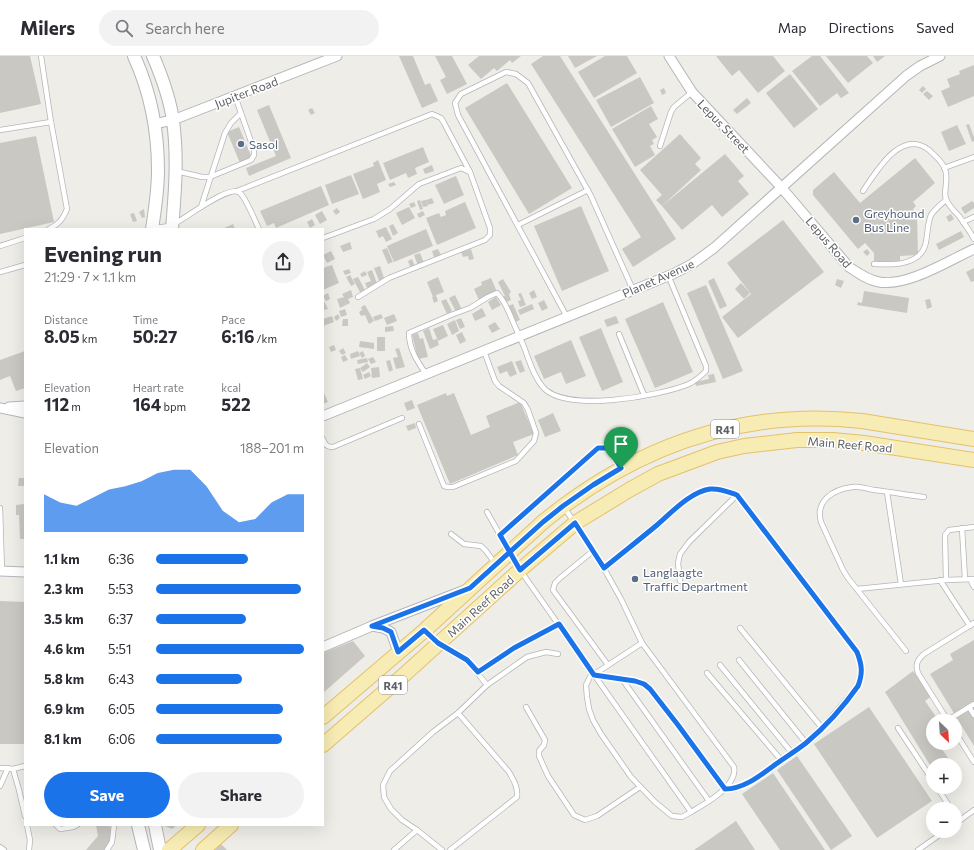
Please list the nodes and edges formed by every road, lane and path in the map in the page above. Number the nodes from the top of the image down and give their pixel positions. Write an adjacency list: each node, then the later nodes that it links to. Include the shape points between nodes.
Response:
1 (41, 56): 11 (lane)
2 (134, 56): 12 (main road, via 144,82)
3 (153, 56): 10 (main road)
4 (336, 56): 8 (street, Jupiter Road)
5 (940, 56): 20 (street, Planet Avenue, via 906,76)
6 (673, 58): 7 (street, Lepus Street)
7 (692, 92): 14 (lane, via 671,112); 20 (street, Lepus Street)
8 (235, 96): 9 (lane); 10 (street, Jupiter Road)
9 (241, 113): 19 (lane, via 225,133); 19 (lane, via 254,155 251,160)
10 (173, 120): 12 (street, Jupiter Road); 17 (main road)
11 (51, 122): 13 (lane); 30 (lane, via 67,209 63,219)
12 (154, 124): 31 (main road, via 158,170)
13 (0, 130)
14 (660, 146)
15 (974, 157): 16 (lane)
16 (944, 168): 23 (lane, via 924,146 904,145 885,161); 24 (lane, via 947,182)
17 (176, 171): 19 (lane); 29 (main road)
18 (470, 172): 22 (lane, via 444,122 432,114); 35 (lane, via 461,168 419,184 374,220); 44 (lane, via 490,228 490,235 485,240 390,278)
19 (210, 177): 25 (lane)
20 (782, 187): 38 (street, Lepus Road, via 849,267 878,282 894,283 909,280); 42 (street, Planet Avenue, via 702,258)
21 (588, 190): 28 (lane); 28 (lane, via 528,83 516,74 506,72 461,94 455,103 458,115); 43 (lane)
22 (237, 191): 25 (lane); 33 (lane, via 242,195)
23 (863, 191)
24 (946, 200): 27 (lane); 39 (lane, via 930,217 925,246 917,256 905,263)
25 (201, 207): 29 (lane)
26 (974, 217): 27 (lane)
27 (963, 222): 36 (lane)
28 (518, 225): 45 (lane)
29 (172, 227): 32 (lane)
30 (52, 228)
31 (152, 228)
32 (162, 228)
33 (258, 228)
34 (24, 238): 37 (lane)
35 (324, 238)
36 (974, 239)
37 (0, 246)
38 (974, 249)
39 (874, 264)
40 (24, 265): 41 (lane)
41 (0, 272)
42 (668, 275): 43 (street, Planet Avenue); 50 (lane, via 703,357 706,371 689,384)
43 (633, 290): 45 (street, Planet Avenue)
44 (358, 296)
45 (567, 317): 47 (street, Planet Avenue)
46 (620, 334): 50 (lane)
47 (520, 336): 48 (street, Planet Avenue); 49 (lane, via 502,298 497,293 492,295 470,308 409,333 415,358); 50 (lane, via 542,387 552,394 595,402 619,401)
48 (484, 351): 49 (street, Planet Avenue); 56 (lane, via 495,381 524,403 528,410 536,433 534,441 516,461 448,487 444,486)
49 (426, 374): 54 (street, Planet Avenue)
50 (644, 395)
51 (24, 406): 52 (street)
52 (2, 408): 53 (street)
53 (24, 414)
54 (324, 416)
55 (402, 418): 58 (lane, via 333,447 325,445)
56 (419, 424)
57 (974, 439): 60 (main road, Main Reef Road / R41, via 847,420 780,420 722,429 696,436 669,445)
58 (324, 442)
59 (974, 460): 67 (main road, Main Reef Road / R41, via 833,440 797,440 744,446 717,452 658,474)
60 (621, 468): 64 (main road, Main Reef Road / R41); 71 (lane, via 607,448 598,448)
61 (888, 492): 63 (lane); 83 (lane); 86 (lane, via 854,486 830,495 820,508 821,522 848,578)
62 (737, 495): 75 (lane, via 724,490 710,489 695,494); 82 (lane, via 680,554); 113 (lane, via 857,652 862,668 858,686)
63 (924, 497)
64 (563, 506): 67 (lane); 73 (main road, Main Reef Road / R41)
65 (0, 508): 77 (lane)
66 (487, 512): 71 (lane)
67 (575, 523): 72 (lane); 76 (main road, Main Reef Road / R41)
68 (974, 527): 69 (lane)
69 (962, 528): 79 (lane); 81 (lane, via 949,530 945,534)
70 (451, 534): 74 (lane, via 464,544 481,546)
71 (500, 535): 73 (lane)
72 (594, 551): 75 (lane); 99 (lane, via 560,578 553,590)
73 (510, 552): 74 (main road, Main Reef Road / R41); 76 (lane)
74 (496, 564): 85 (main road, Main Reef Road / R41)
75 (604, 568): 93 (lane)
76 (520, 570): 87 (lane); 92 (main road, Main Reef Road / R41)
77 (1, 571): 78 (street)
78 (24, 572)
79 (970, 579): 81 (lane); 84 (lane)
80 (940, 580): 81 (lane); 83 (lane); 88 (lane)
81 (946, 580)
82 (680, 581)
83 (901, 584): 86 (lane)
84 (974, 587)
85 (470, 588): 89 (street); 91 (main road, Main Reef Road / R41)
86 (857, 589): 95 (lane)
87 (559, 624): 101 (lane, via 514,648); 103 (lane)
88 (972, 625): 109 (lane, via 924,654 916,665 918,673)
89 (372, 626): 94 (street); 96 (street, via 391,632)
90 (740, 628): 113 (lane)
91 (424, 630): 92 (main road); 96 (main road, Main Reef Road / R41)
92 (438, 643): 101 (lane, via 467,660); 117 (main road, Main Reef Road / R41)
93 (642, 643): 99 (lane); 127 (lane, via 734,766 735,774)
94 (324, 647)
95 (906, 651)
96 (398, 652): 112 (main road, Main Reef Road / R41)
97 (558, 654): 105 (lane, via 546,652 527,657)
98 (739, 660): 115 (lane)
99 (608, 665): 103 (lane)
100 (720, 665): 118 (lane)
101 (478, 672): 105 (lane)
102 (707, 673): 119 (lane)
103 (594, 675): 104 (lane); 126 (lane, via 587,680 586,685 593,720); 131 (lane)
104 (622, 679): 127 (lane, via 644,684 650,689); 128 (lane)
105 (487, 685): 108 (lane)
106 (972, 706): 110 (lane); 111 (lane)
107 (526, 707): 126 (lane, via 545,740 539,756 548,776 574,815 585,820 597,816)
108 (458, 713): 141 (lane, via 390,771 383,785 384,797 391,809); 153 (lane, via 509,772 518,790 517,797)
109 (944, 714)
110 (958, 714)
111 (974, 715)
112 (324, 716)
113 (822, 728): 115 (lane)
114 (898, 728): 124 (lane)
115 (806, 743): 118 (lane)
116 (962, 743): 120 (lane)
117 (324, 744)
118 (792, 753): 119 (lane)
119 (782, 760): 127 (lane, via 740,787)
120 (974, 762)
121 (24, 766): 123 (lane)
122 (0, 768): 123 (lane)
123 (10, 768): 125 (lane); 130 (lane)
124 (926, 770)
125 (0, 786)
126 (640, 787): 131 (lane, via 672,816 682,817)
127 (725, 789): 128 (lane)
128 (709, 801): 131 (lane)
129 (974, 810): 132 (lane)
130 (24, 812)
131 (691, 812)
132 (962, 818)
133 (27, 826): 145 (lane)
134 (57, 826): 135 (lane, via 60,829)
135 (75, 826)
136 (114, 826): 146 (lane, via 112,840)
137 (138, 826): 147 (main road)
138 (155, 826): 148 (main road)
139 (197, 826): 149 (main road)
140 (230, 826): 150 (main road)
141 (417, 830): 151 (lane); 152 (lane)
142 (935, 838): 154 (lane)
143 (0, 847): 144 (lane)
144 (4, 850)
145 (29, 850)
146 (107, 850)
147 (144, 850)
148 (160, 850)
149 (169, 850)
150 (203, 850)
151 (394, 850)
152 (442, 850)
153 (450, 850)
154 (918, 850)

